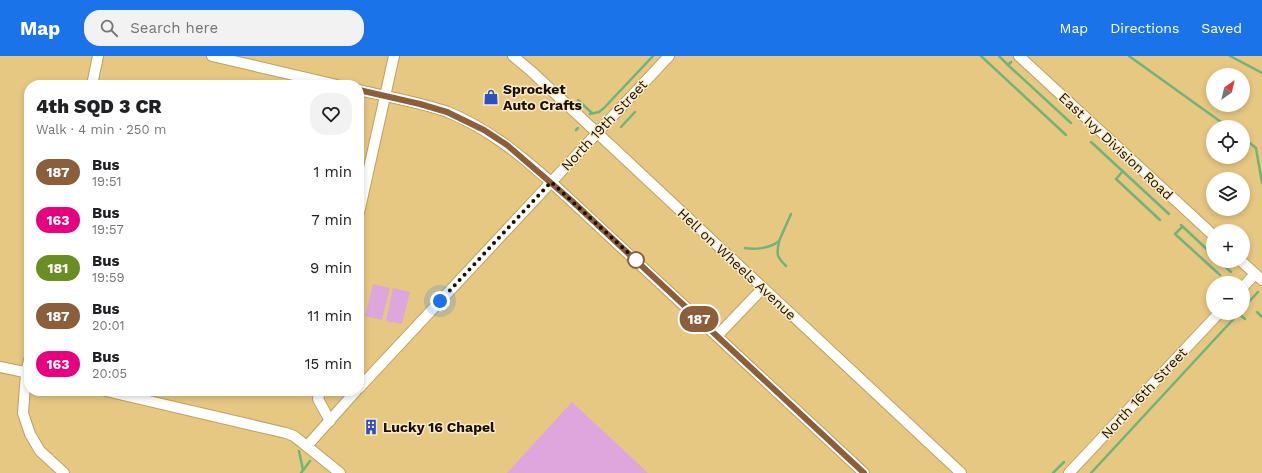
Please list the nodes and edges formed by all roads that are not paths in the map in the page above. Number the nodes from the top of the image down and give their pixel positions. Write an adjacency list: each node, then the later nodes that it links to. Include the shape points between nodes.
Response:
1 (98, 56): 7 (street)
2 (212, 56): 8 (street)
3 (394, 56): 10 (street)
4 (513, 56): 11 (street, Hell on Wheels Avenue)
5 (669, 56): 11 (street, North 19th Street)
6 (1019, 56): 14 (street, East Ivy Division Road)
7 (93, 80)
8 (315, 80)
9 (364, 91): 10 (street)
10 (385, 96): 12 (street, via 435,108 470,122 507,145); 13 (street)
11 (596, 133): 12 (street, North 19th Street); 18 (street, Hell on Wheels Avenue)
12 (551, 182): 20 (street); 23 (street, North 19th Street)
13 (364, 190)
14 (1206, 229)
15 (1249, 268): 16 (street)
16 (1259, 277): 17 (street)
17 (1250, 283)
18 (763, 288): 20 (street); 33 (street, Hell on Wheels Avenue)
19 (1212, 320): 34 (street, North 16th Street)
20 (717, 336): 32 (street)
21 (0, 367): 22 (street)
22 (24, 372)
23 (364, 383)
24 (25, 396): 30 (street, via 23,413 30,434 40,451)
25 (127, 396): 29 (street, via 286,433)
26 (319, 396): 28 (street)
27 (352, 396): 28 (street)
28 (330, 421): 29 (street)
29 (307, 446): 31 (street)
30 (64, 473)
31 (340, 473)
32 (864, 473)
33 (961, 473)
34 (1068, 473)

